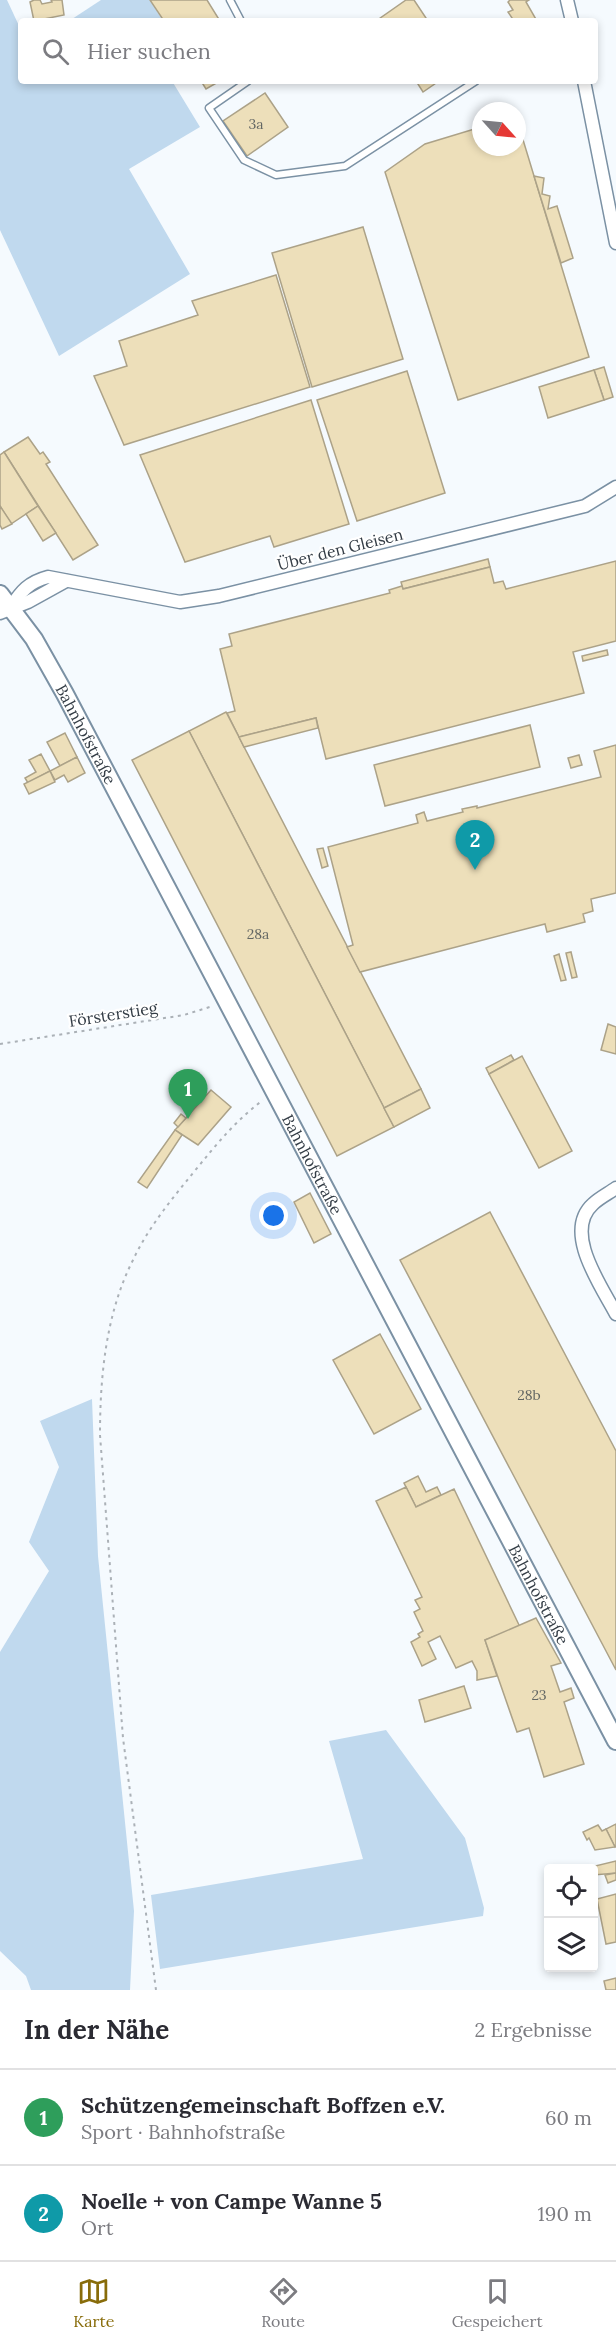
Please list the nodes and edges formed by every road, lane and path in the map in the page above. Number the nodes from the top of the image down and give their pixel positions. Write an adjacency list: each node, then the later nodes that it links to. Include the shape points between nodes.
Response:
1 (230, 0): 3 (lane)
2 (567, 0): 4 (street)
3 (239, 18)
4 (571, 18)
5 (244, 84): 6 (lane, via 209,108 244,160 276,175 345,166)
6 (471, 84)
7 (585, 84): 8 (street)
8 (616, 243)
9 (616, 487): 10 (street, Über den Gleisen, via 585,506 219,596 180,602 66,581 28,602)
10 (4, 604): 11 (main road, Bahnhofstraße, via 33,639 65,694)
11 (228, 1002): 12 (path, Försterstieg, via 184,1015); 13 (main road, Bahnhofstraße)
12 (0, 1044)
13 (274, 1091): 16 (main road, Bahnhofstraße); 17 (path, via 235,1122 164,1209 133,1259 115,1310 100,1392 123,1738)
14 (616, 1188): 15 (street, via 591,1205 582,1232 584,1255)
15 (616, 1314)
16 (616, 1741)
17 (156, 1990)

